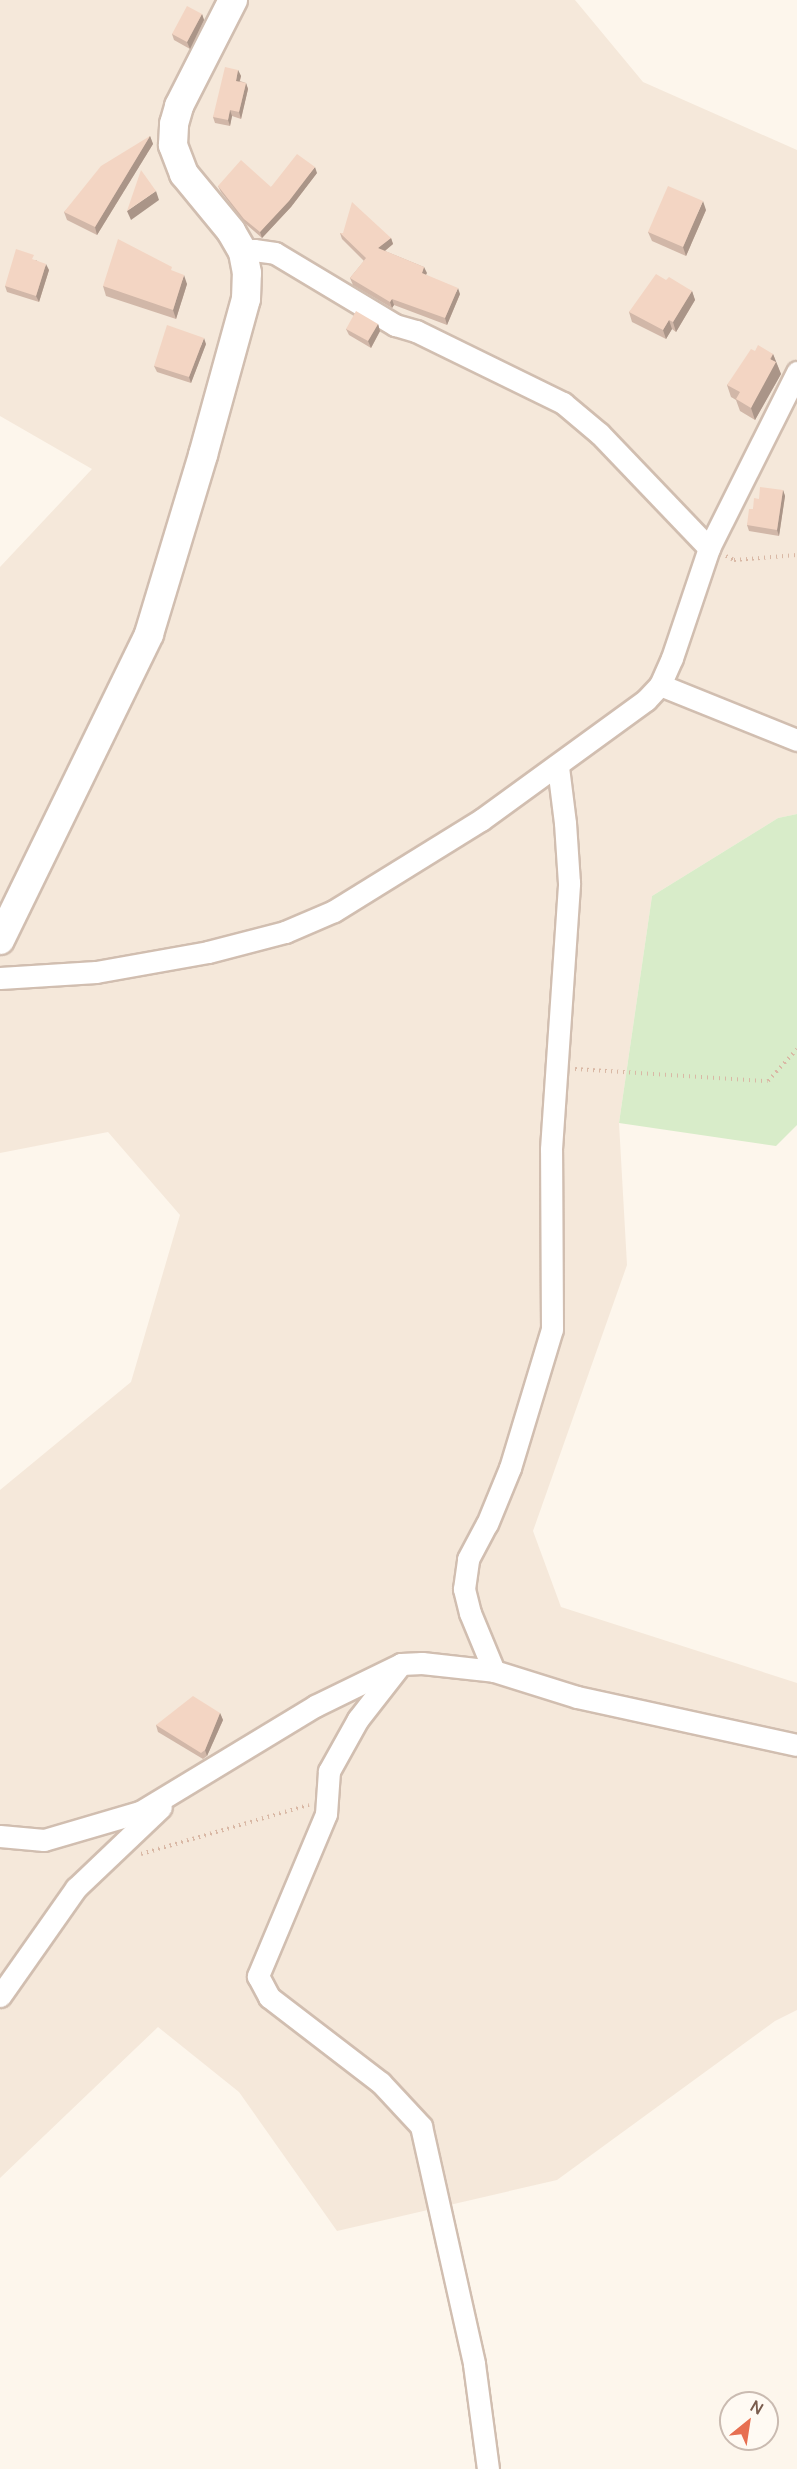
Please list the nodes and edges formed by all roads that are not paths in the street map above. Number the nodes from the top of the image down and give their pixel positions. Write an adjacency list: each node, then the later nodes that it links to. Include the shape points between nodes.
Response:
1 (233, 0): 2 (street, via 178,106 173,145 183,174 231,231)
2 (243, 252): 4 (street, via 275,253 395,325 416,331 563,403 600,434); 8 (street, via 246,299 149,634)
3 (797, 372): 4 (street)
4 (709, 548): 5 (street)
5 (660, 685): 6 (street); 7 (street)
6 (797, 740)
7 (558, 767): 10 (street, via 334,911 285,932 208,952 96,972); 12 (street, via 568,883 551,1149 552,1329 510,1468 468,1559 464,1589)
8 (7, 905): 9 (street)
9 (0, 940)
10 (0, 978)
11 (401, 1664): 12 (street); 14 (street, via 315,1706); 17 (street, via 358,1719 329,1771 326,1814 258,1976 269,1997 381,2083 421,2126 474,2364)
12 (494, 1671): 13 (street, via 577,1697)
13 (797, 1745)
14 (183, 1786): 15 (street, via 140,1812 44,1840); 16 (street, via 76,1888)
15 (0, 1836)
16 (0, 1996)
17 (488, 2469)

